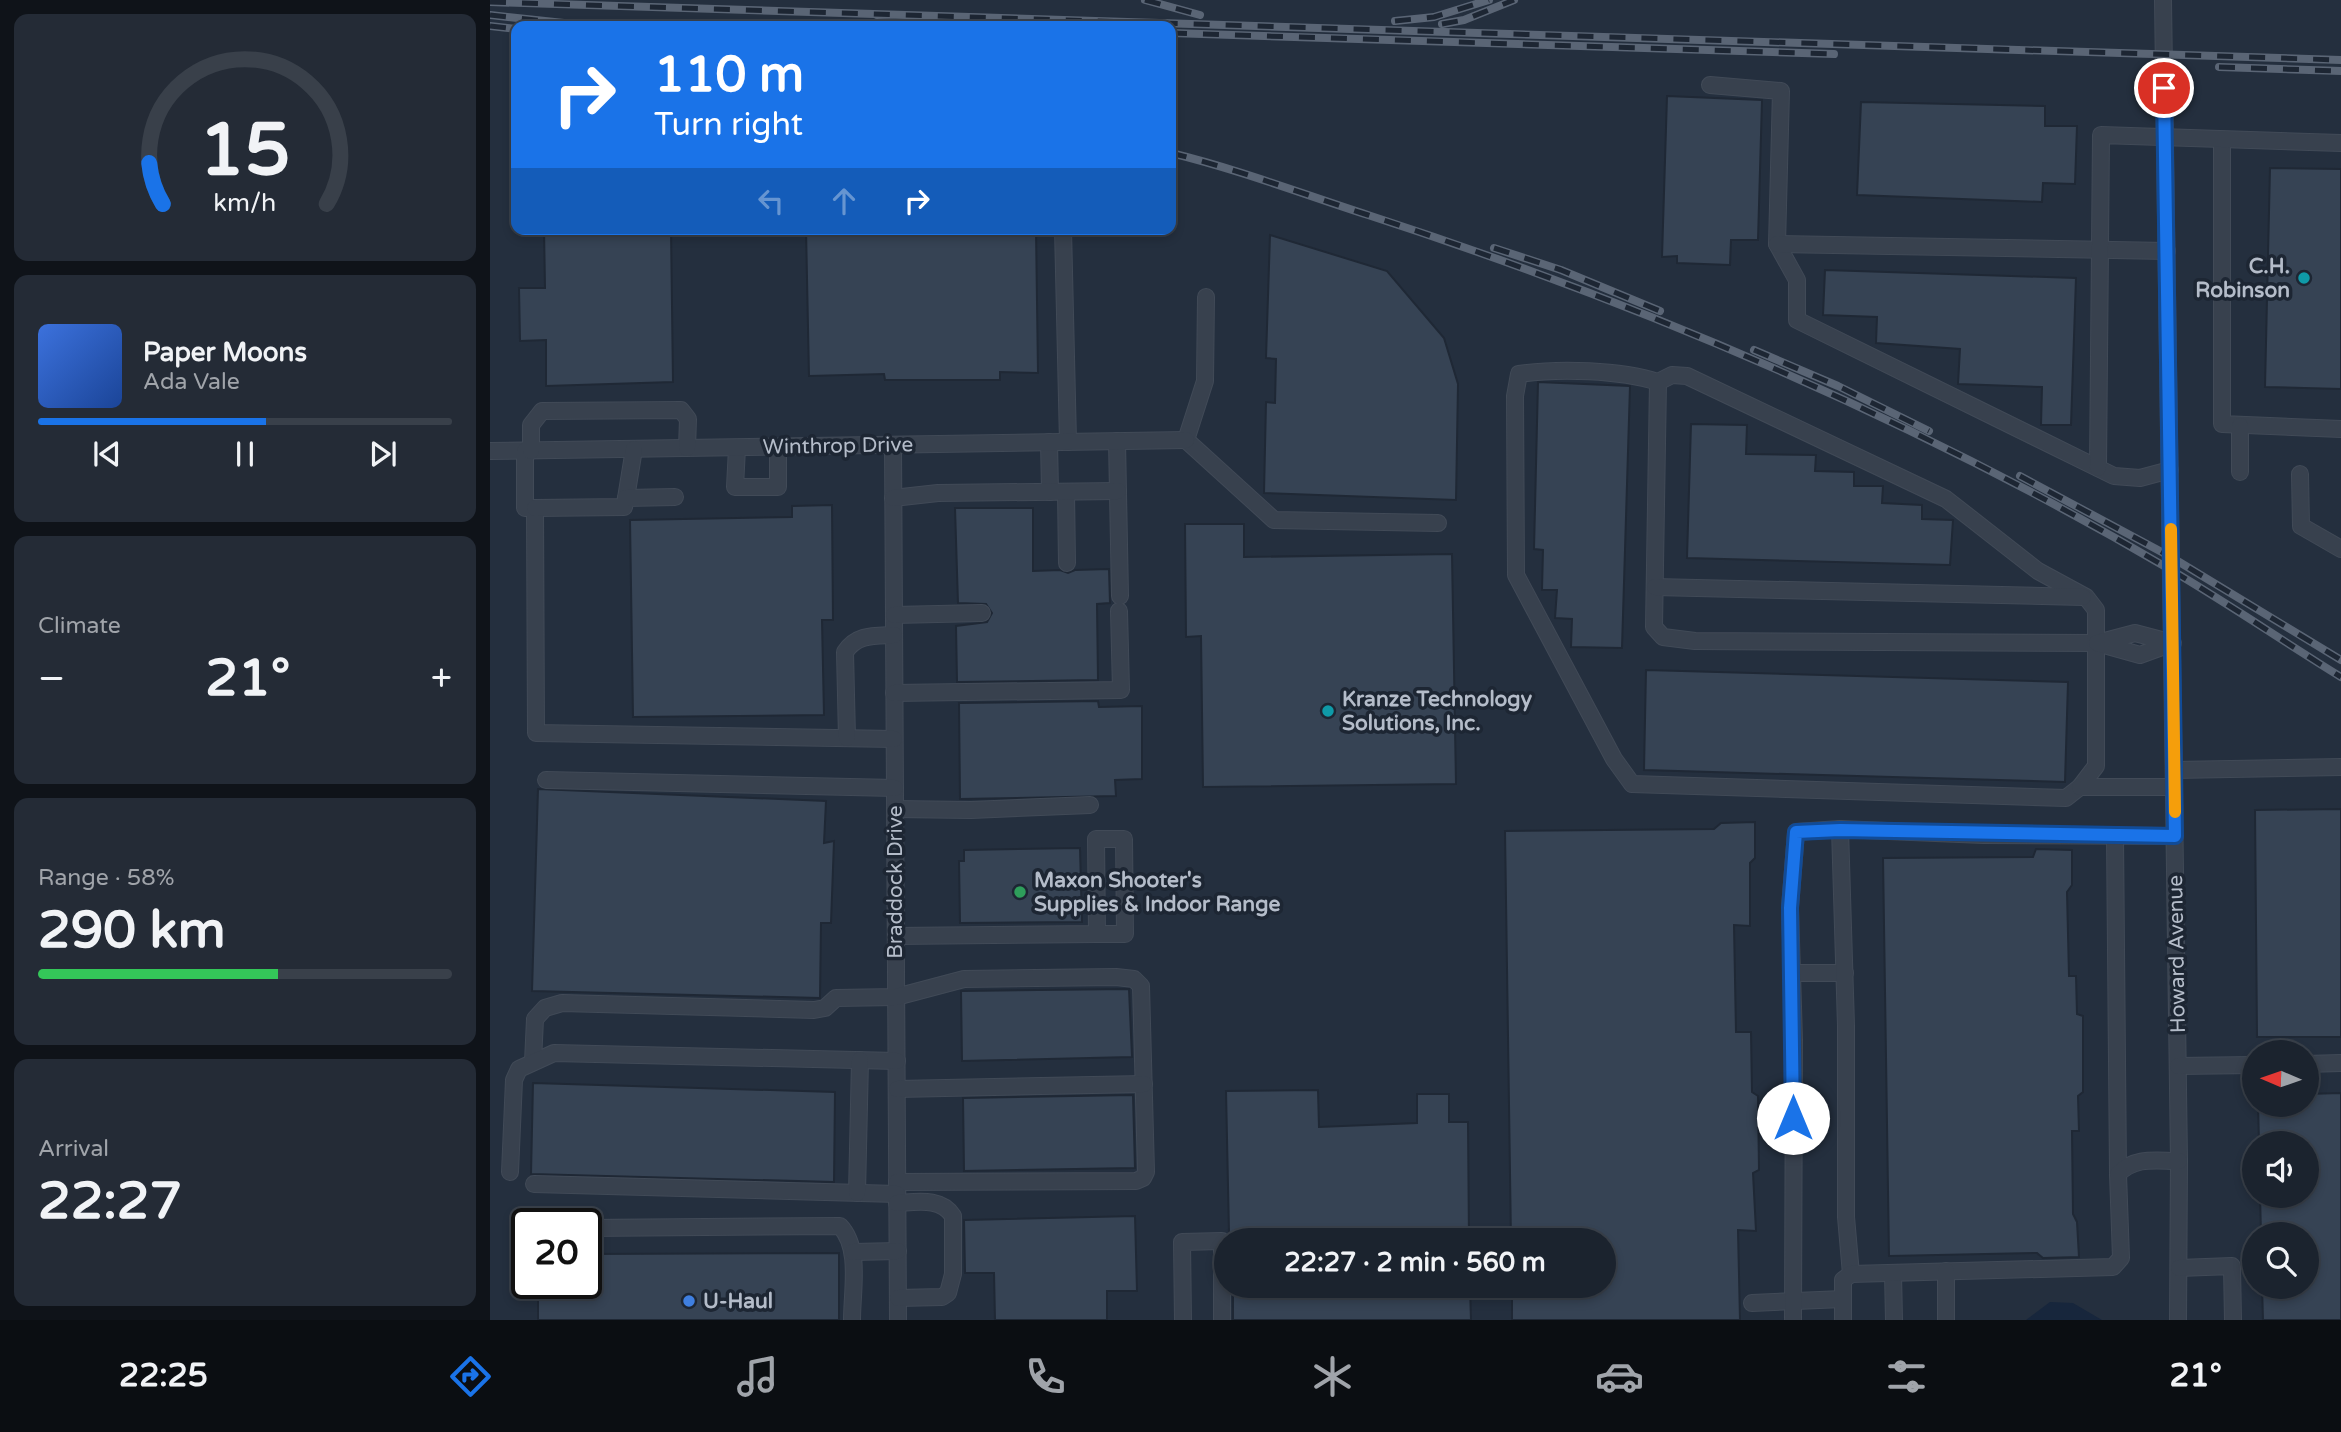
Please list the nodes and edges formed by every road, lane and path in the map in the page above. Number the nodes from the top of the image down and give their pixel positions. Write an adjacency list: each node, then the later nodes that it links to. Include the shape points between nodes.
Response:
1 (2163, 0): 3 (street, Howard Avenue)
2 (1710, 85): 7 (street, via 1781,92)
3 (2165, 135): 4 (street); 8 (street, via 2101,135); 9 (street, Howard Avenue)
4 (2222, 141): 5 (street); 12 (street, via 2222,424)
5 (2341, 143)
6 (1063, 235): 17 (street)
7 (1777, 244): 8 (street); 25 (street, via 1797,280 1797,320)
8 (2102, 250): 9 (street); 25 (street)
9 (2167, 251): 26 (street, Howard Avenue)
10 (1206, 297): 14 (street, via 1205,381)
11 (1658, 382): 38 (street); 39 (street, via 1672,375 1687,376 1946,499 2038,571); 51 (street, via 1637,375 1537,371 1519,374 1515,396 1516,575 1632,785 2066,798)
12 (2240, 426): 13 (street); 27 (street)
13 (2341, 429)
14 (1186, 440): 15 (street, Winthrop Drive); 35 (street, via 1274,520)
15 (1117, 441): 17 (street, Winthrop Drive); 29 (street)
16 (1049, 442): 17 (street, Winthrop Drive); 18 (street, Winthrop Drive); 30 (street)
17 (1068, 442)
18 (893, 445): 19 (street, Winthrop Drive); 33 (street, Braddock Drive)
19 (778, 447): 21 (street, Winthrop Drive); 21 (street, via 778,487 735,487)
20 (687, 448): 21 (street, Winthrop Drive); 22 (street, Winthrop Drive); 24 (street, via 688,419 681,410 542,411 531,425)
21 (737, 448)
22 (634, 449): 24 (street, Winthrop Drive); 32 (street)
23 (490, 451): 24 (street, Winthrop Drive)
24 (528, 451): 34 (street, via 525,508)
25 (2098, 468): 26 (street, via 2114,476 2140,478)
26 (2170, 470): 44 (street, Howard Avenue)
27 (2240, 472)
28 (2300, 474): 36 (street, via 2301,526)
29 (1118, 491): 30 (street); 45 (street, via 1121,690)
30 (1058, 492): 33 (street); 37 (street)
31 (675, 497): 32 (street)
32 (626, 498): 34 (street, via 624,507)
33 (893, 498): 41 (street, Braddock Drive)
34 (535, 508): 46 (street, via 537,733)
35 (1438, 523)
36 (2341, 550)
37 (1067, 563)
38 (1655, 587): 39 (street); 43 (street, via 1654,627 1663,637 1695,641)
39 (2086, 597): 43 (street, via 2096,610)
40 (982, 613): 41 (street)
41 (894, 615): 42 (street, Braddock Drive)
42 (894, 635): 45 (street, Braddock Drive); 46 (street, via 861,637 845,652)
43 (2097, 643): 44 (street, via 2135,633); 51 (street, via 2096,766)
44 (2173, 643): 49 (street, Howard Avenue)
45 (894, 693): 47 (street, Braddock Drive)
46 (847, 738): 47 (street)
47 (894, 739): 52 (street, Braddock Drive)
48 (2341, 768): 49 (street)
49 (2174, 779): 51 (street); 57 (street, Howard Avenue)
50 (546, 780): 52 (street)
51 (2080, 787)
52 (895, 788): 54 (street, Braddock Drive)
53 (1090, 805): 54 (street)
54 (895, 809): 59 (street, Braddock Drive)
55 (1840, 830): 56 (street); 60 (street, via 1796,832); 61 (street)
56 (2115, 836): 57 (street); 74 (street)
57 (2175, 836): 69 (street, Howard Avenue)
58 (1097, 934): 58 (street, via 1125,934 1124,839 1096,839); 59 (street)
59 (896, 936): 62 (street, Braddock Drive)
60 (1791, 973): 61 (street); 87 (street)
61 (1844, 973): 84 (street, via 1846,1217)
62 (896, 997): 64 (street, Braddock Drive); 65 (street, via 848,996 814,1010 562,1003 545,1008 535,1019); 70 (street, via 964,979 1134,979 1141,986)
63 (860, 1060): 64 (street); 65 (street, via 554,1053); 76 (street)
64 (897, 1061): 71 (street, Braddock Drive)
65 (533, 1062): 73 (street, via 513,1080)
66 (2341, 1063): 67 (street)
67 (2319, 1064)
68 (2242, 1065): 69 (street)
69 (2178, 1066): 72 (street, Howard Avenue)
70 (1144, 1084): 71 (street); 77 (street, via 1143,1178 935,1182)
71 (897, 1089): 77 (street, Braddock Drive)
72 (2179, 1161): 74 (street, via 2128,1163); 81 (street, Howard Avenue)
73 (510, 1172)
74 (2119, 1174): 82 (street, via 2121,1258 2113,1267)
75 (534, 1184): 76 (street)
76 (857, 1193): 77 (street)
77 (897, 1193): 79 (street, Braddock Drive); 85 (street, via 948,1208 953,1216 948,1293)
78 (602, 1228): 80 (street, via 840,1226 851,1237)
79 (898, 1251): 80 (street); 85 (street, Braddock Drive)
80 (853, 1252): 89 (street)
81 (2179, 1268): 97 (street, Howard Avenue); 98 (street, via 2232,1266)
82 (1946, 1271): 83 (street); 96 (street)
83 (1893, 1273): 84 (street); 95 (street)
84 (1851, 1274): 86 (street, via 1843,1280)
85 (898, 1298): 90 (street, Braddock Drive)
86 (1843, 1299): 87 (street); 94 (street)
87 (1793, 1301): 88 (street); 93 (street)
88 (1752, 1303)
89 (852, 1320)
90 (898, 1320)
91 (1183, 1320): 92 (street, via 1182,1242 1222,1241)
92 (1222, 1320)
93 (1793, 1320)
94 (1843, 1320)
95 (1894, 1320)
96 (1946, 1320)
97 (2178, 1320)
98 (2233, 1320)

